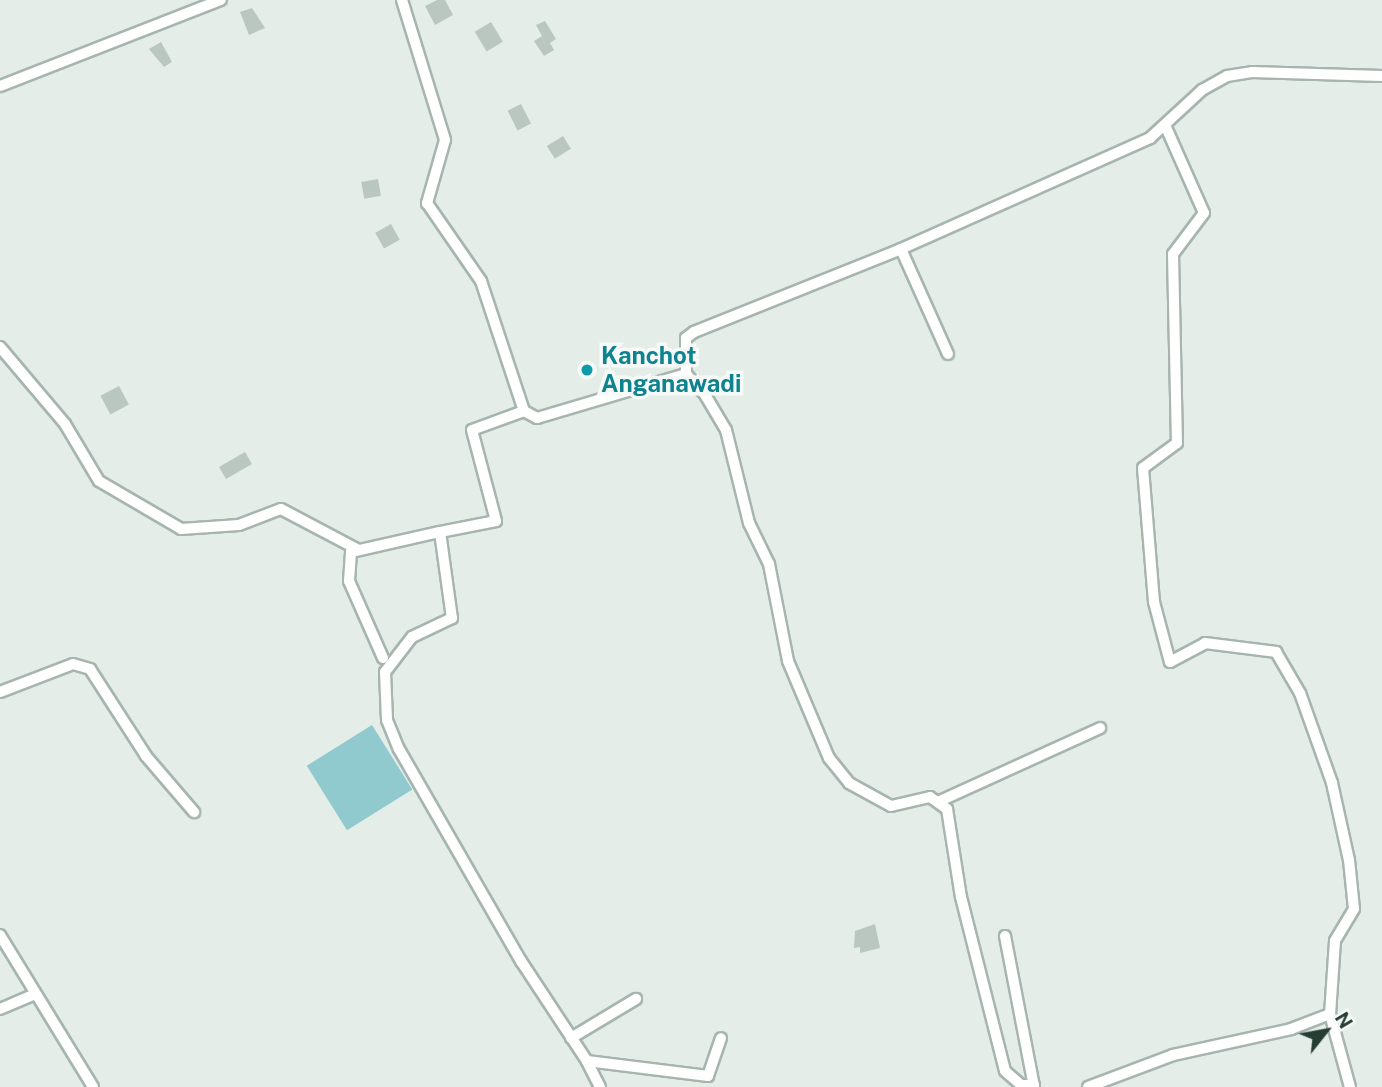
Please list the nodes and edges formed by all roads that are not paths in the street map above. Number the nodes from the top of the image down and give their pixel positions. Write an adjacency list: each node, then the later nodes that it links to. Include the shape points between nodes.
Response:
1 (221, 0): 4 (street)
2 (402, 0): 10 (street, via 415,53 435,94 445,140 427,203 481,281)
3 (1382, 76): 5 (street, via 1252,72 1227,76 1202,90)
4 (0, 86)
5 (1165, 125): 6 (street, via 1150,138); 23 (street, via 1204,213 1173,254 1177,443 1143,468 1154,601 1170,662 1205,642 1276,652 1300,693 1332,783 1353,897 1354,909 1335,941)
6 (901, 249): 8 (street); 9 (street, via 694,332 686,338)
7 (0, 347): 12 (street, via 65,424 99,481 181,529 239,525 281,509)
8 (948, 354)
9 (686, 374): 10 (street, via 537,418); 16 (street, via 726,430 750,523 769,564 788,661 829,758 849,783 891,806 930,797)
10 (524, 411): 11 (street, via 472,430 496,522)
11 (440, 532): 12 (street); 24 (street, via 452,618 412,637 385,672 387,720 399,749 521,961)
12 (357, 549): 13 (street, via 348,561 349,581)
13 (383, 658)
14 (0, 692): 17 (street, via 74,664 90,669 146,756)
15 (1100, 728): 16 (street)
16 (940, 802): 27 (street, via 947,809 961,897 1005,1071 1021,1085)
17 (194, 812)
18 (0, 935): 20 (street)
19 (1005, 936): 27 (street)
20 (35, 994): 22 (street); 28 (street)
21 (636, 999): 24 (street)
22 (0, 1009)
23 (1330, 1014): 30 (street, via 1291,1029 1172,1055); 31 (street)
24 (570, 1038): 26 (street)
25 (721, 1038): 26 (street, via 708,1076 699,1079)
26 (587, 1061): 29 (street)
27 (1034, 1086)
28 (93, 1087)
29 (600, 1087)
30 (1088, 1087)
31 (1350, 1087)

